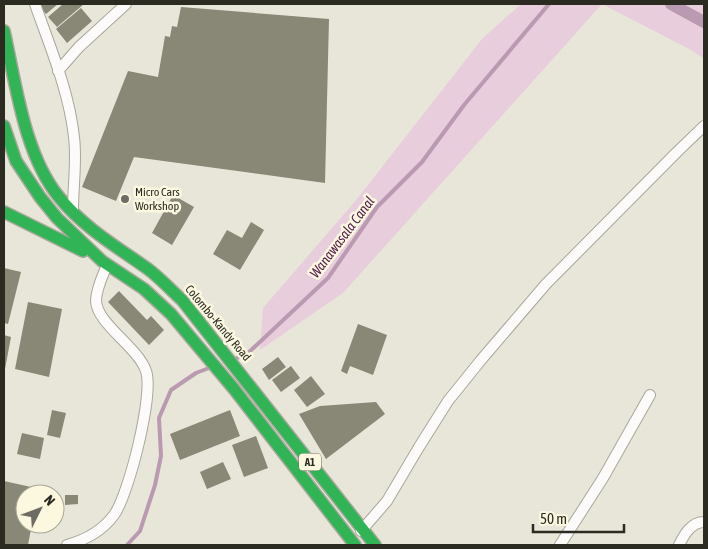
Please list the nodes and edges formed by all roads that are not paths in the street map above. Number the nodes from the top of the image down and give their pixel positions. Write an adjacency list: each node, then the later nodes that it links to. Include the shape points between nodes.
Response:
1 (36, 4): 4 (street)
2 (126, 4): 4 (street)
3 (4, 31): 5 (highway, Colombo-Kandy Road)
4 (58, 71): 10 (street, via 74,136)
5 (23, 121): 6 (highway, A1); 8 (highway, Colombo-Kandy Road / A1)
6 (4, 125): 9 (highway, A1)
7 (704, 126): 15 (street, via 546,284 481,360 443,409 387,502)
8 (28, 136): 9 (highway); 10 (highway, Colombo-Kandy Road / A1, via 42,171)
9 (5, 138): 12 (highway, A1, via 40,197)
10 (73, 211): 15 (highway, Colombo-Kandy Road / A1, via 89,227 168,286 218,344)
11 (4, 212): 12 (highway)
12 (104, 263): 16 (highway, A1, via 130,278 171,314 234,389); 17 (street, via 96,301 99,312 133,349 146,372 149,387 125,494 114,515 96,532)
13 (650, 395): 19 (street)
14 (704, 522): 20 (street, via 690,528)
15 (363, 529): 16 (street); 18 (highway, Colombo-Kandy Road / A1)
16 (353, 543)
17 (67, 545)
18 (375, 545)
19 (560, 545)
20 (679, 545)

